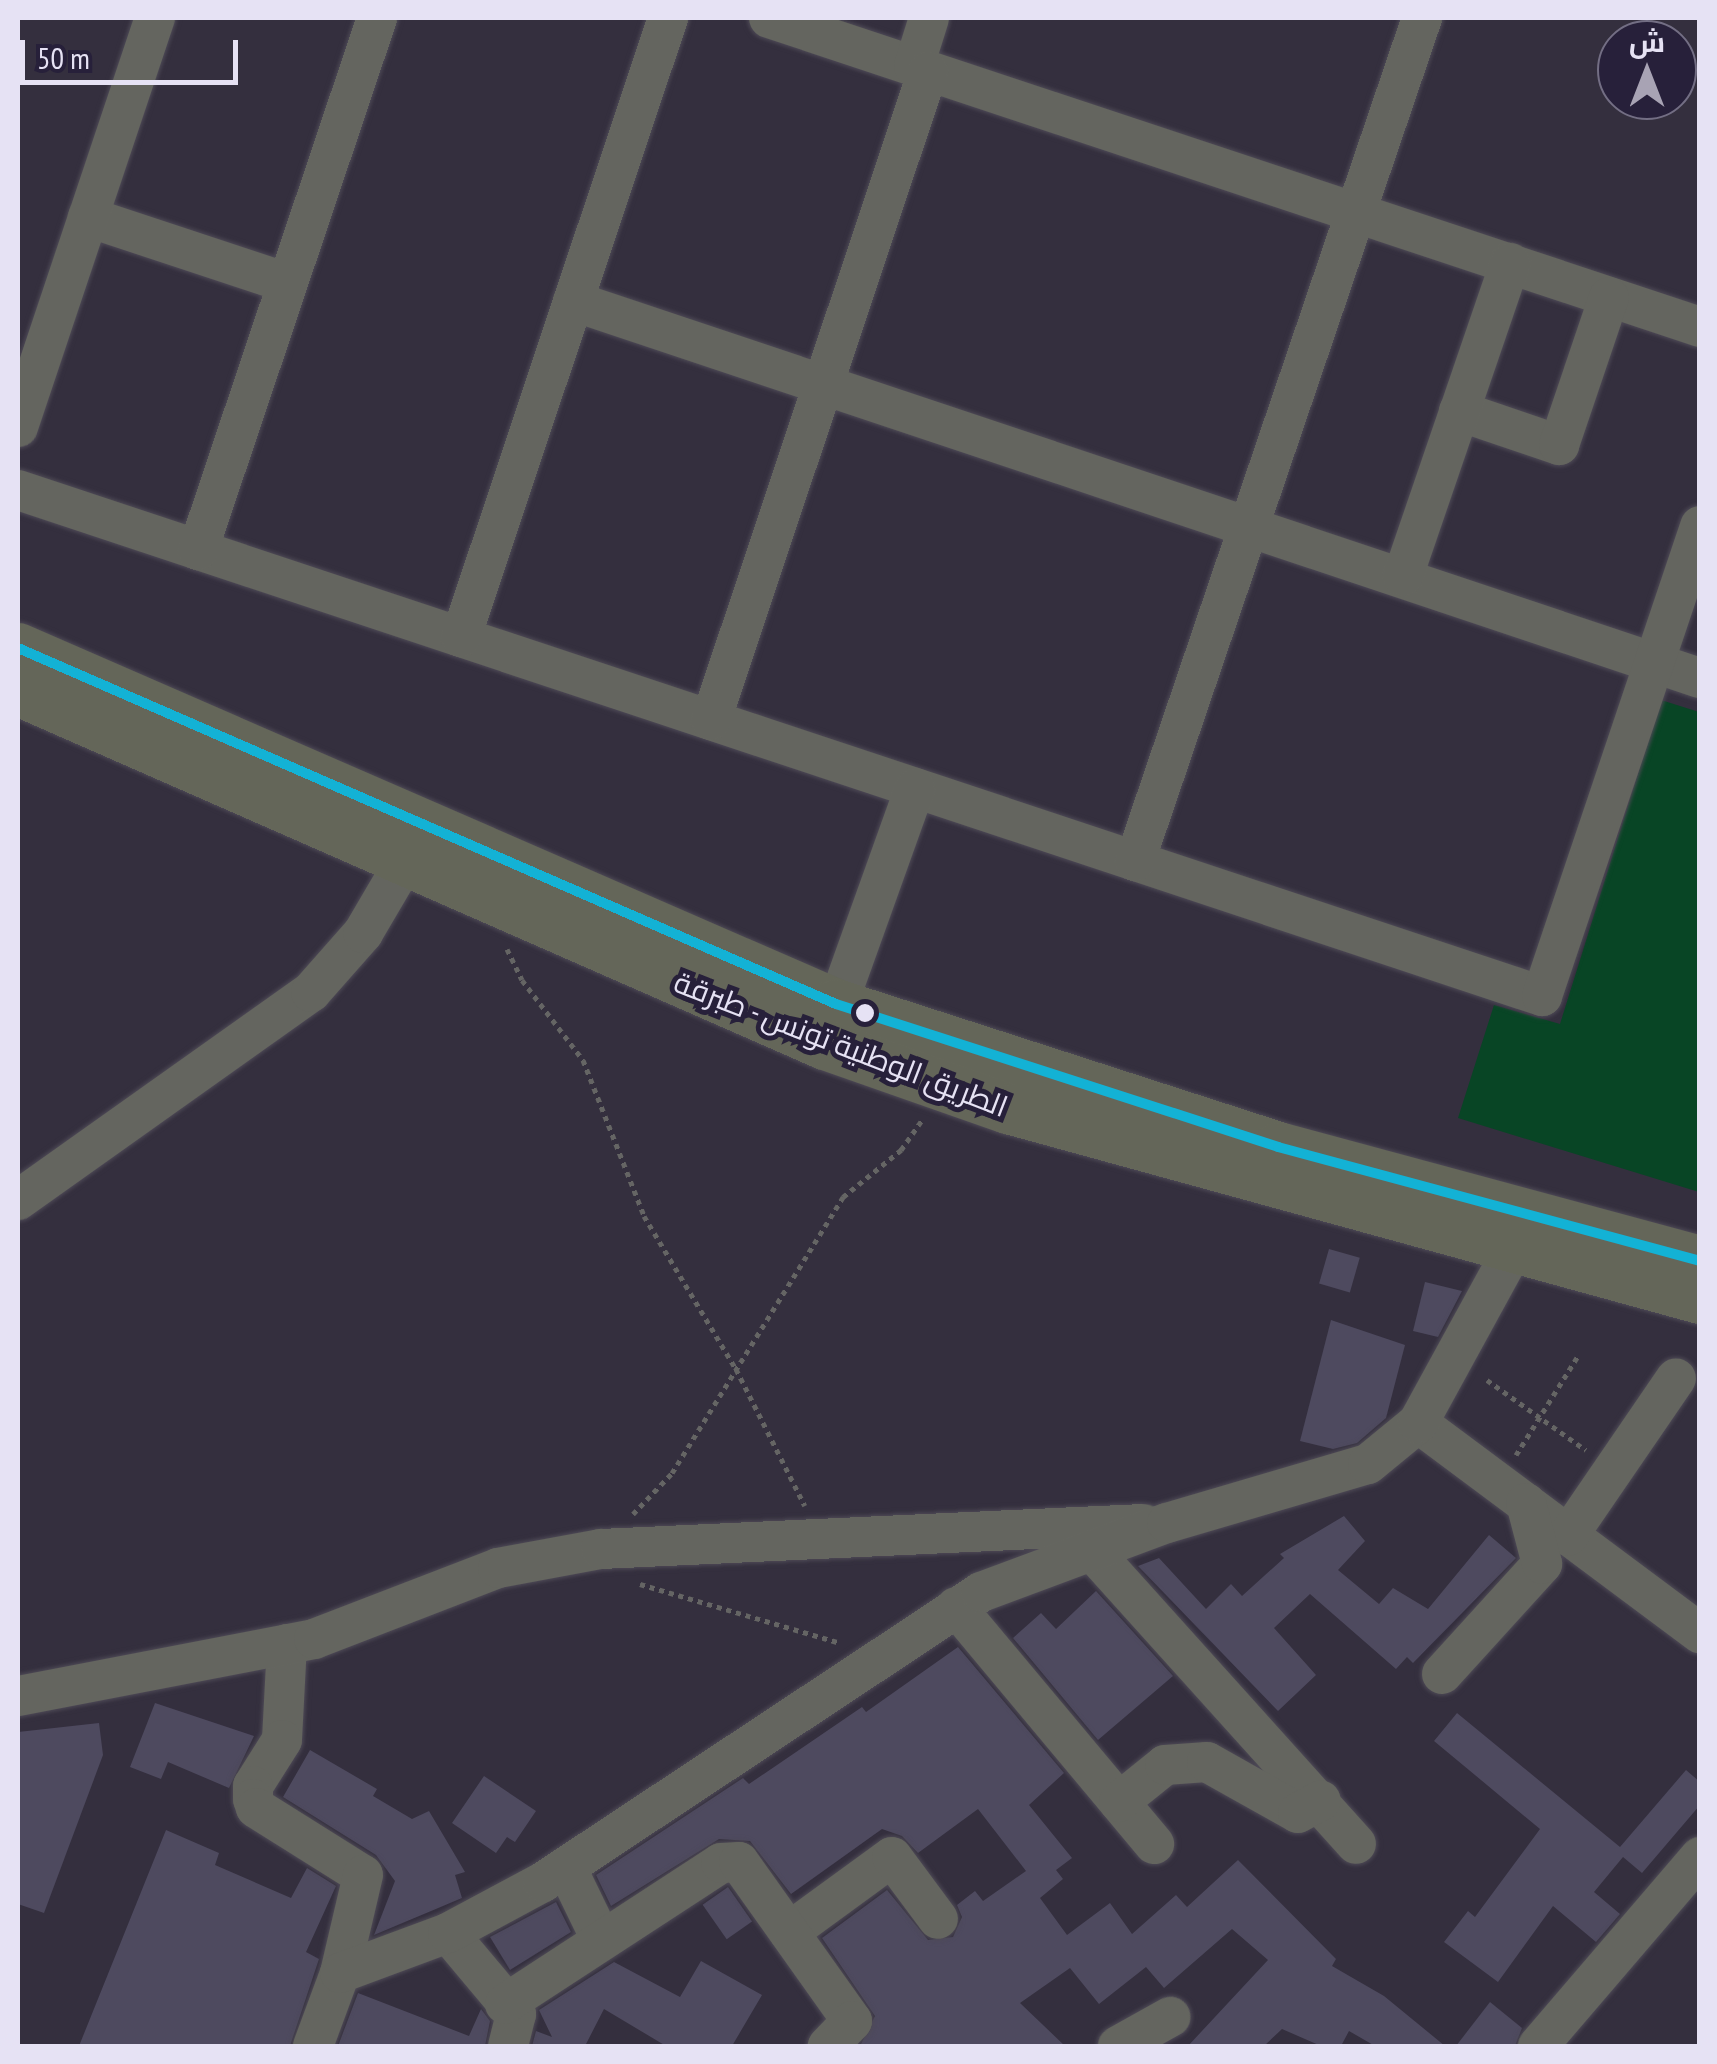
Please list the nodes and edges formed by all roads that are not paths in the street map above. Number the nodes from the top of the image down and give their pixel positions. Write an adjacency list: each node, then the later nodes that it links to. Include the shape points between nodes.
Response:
1 (155, 18): 9 (street)
2 (377, 18): 11 (street)
3 (668, 18): 13 (street)
4 (769, 18): 7 (street)
5 (928, 18): 7 (street)
6 (1422, 18): 8 (street)
7 (921, 68): 8 (street); 15 (street)
8 (1355, 212): 10 (street); 19 (street)
9 (88, 217): 11 (street); 17 (street)
10 (1510, 263): 12 (street); 16 (street)
11 (288, 284): 21 (street)
12 (1609, 296): 14 (street); 16 (street, via 1559,445)
13 (573, 301): 15 (street); 23 (street)
14 (1700, 326)
15 (823, 384): 19 (street); 28 (street)
16 (1459, 411): 22 (street)
17 (18, 427)
18 (18, 490): 21 (street)
19 (1249, 525): 22 (street); 30 (street)
20 (1700, 526): 25 (street)
21 (198, 550): 23 (street)
22 (1404, 576): 25 (street)
23 (460, 637): 28 (street)
24 (18, 648): 32 (main road, الطريق الوطنية تونس - طبرقة)
25 (1655, 660): 26 (street); 30 (street, via 1542,996)
26 (1700, 678)
27 (18, 691): 31 (main road, الطريق الوطنية تونس - طبرقة)
28 (711, 720): 29 (street)
29 (915, 788): 30 (street); 32 (street)
30 (1135, 861)
31 (404, 864): 32 (main road, الطريق الوطنية تونس - طبرقة); 33 (street, via 363,933 311,992)
32 (830, 1024): 34 (main road, الطريق الوطنية تونس - طبرقة, via 946,1087); 35 (main road, الطريق الوطنية تونس - طبرقة)
33 (18, 1200)
34 (1512, 1251): 36 (main road, الطريق الوطنية تونس - طبرقة); 38 (street)
35 (1700, 1261)
36 (1700, 1298)
37 (1676, 1378): 41 (street)
38 (1418, 1423): 39 (street); 40 (street, via 1368,1464)
39 (1513, 1493): 41 (street); 46 (street, via 1542,1564)
40 (1167, 1523): 42 (street); 45 (street, via 601,1549 498,1568)
41 (1568, 1536): 44 (street)
42 (1095, 1554): 43 (street, via 981,1592); 48 (street)
43 (956, 1607): 49 (street); 53 (street)
44 (1700, 1633)
45 (287, 1644): 47 (street); 58 (street, via 282,1740 253,1786 253,1799 256,1808 363,1876)
46 (1442, 1674)
47 (18, 1696)
48 (1320, 1800): 49 (street, via 1298,1813 1207,1762 1165,1765); 51 (street)
49 (1119, 1802): 50 (street)
50 (1154, 1844)
51 (1356, 1844)
52 (1700, 1857): 65 (street)
53 (566, 1867): 56 (street); 57 (street)
54 (938, 1919): 55 (street, via 892,1857)
55 (788, 1932): 57 (street, via 732,1861); 63 (street, via 852,2022)
56 (448, 1933): 58 (street); 59 (street)
57 (601, 1938): 59 (street)
58 (340, 1973): 61 (street)
59 (505, 2004): 62 (street, via 519,2022)
60 (1170, 2017): 64 (street)
61 (313, 2046)
62 (508, 2046)
63 (828, 2046)
64 (1118, 2046)
65 (1538, 2046)

